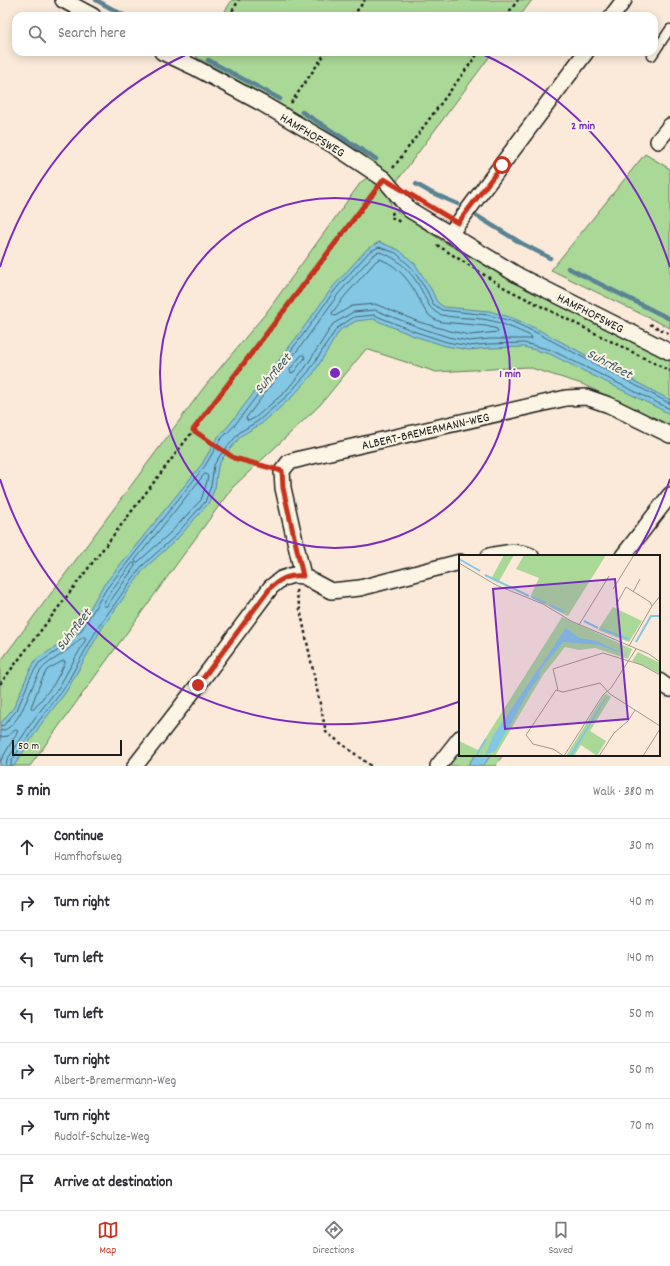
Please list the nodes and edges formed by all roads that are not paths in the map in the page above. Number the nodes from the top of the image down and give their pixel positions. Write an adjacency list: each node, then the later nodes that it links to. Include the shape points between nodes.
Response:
1 (63, 0): 3 (street)
2 (624, 0): 4 (street)
3 (86, 12)
4 (615, 12)
5 (670, 29): 6 (lane)
6 (658, 47)
7 (171, 56): 11 (street, HAMFHOFSWEG, via 333,145 384,179 410,210)
8 (583, 56): 11 (street)
9 (670, 126): 10 (street)
10 (658, 142)
11 (450, 234): 12 (street, HAMFHOFSWEG, via 519,276)
12 (670, 352)
13 (670, 435): 19 (street, ALBERT-BREMERMANN-WEG, via 609,405 586,397 566,398 289,462 282,471 283,488)
14 (670, 494): 17 (street)
15 (495, 555): 16 (street, via 522,552)
16 (529, 555)
17 (624, 555)
18 (459, 562): 19 (street, via 360,588 331,591)
19 (298, 575): 23 (street, via 280,579 271,587)
20 (660, 682): 21 (street)
21 (670, 690)
22 (459, 739): 24 (street)
23 (135, 766)
24 (438, 766)

